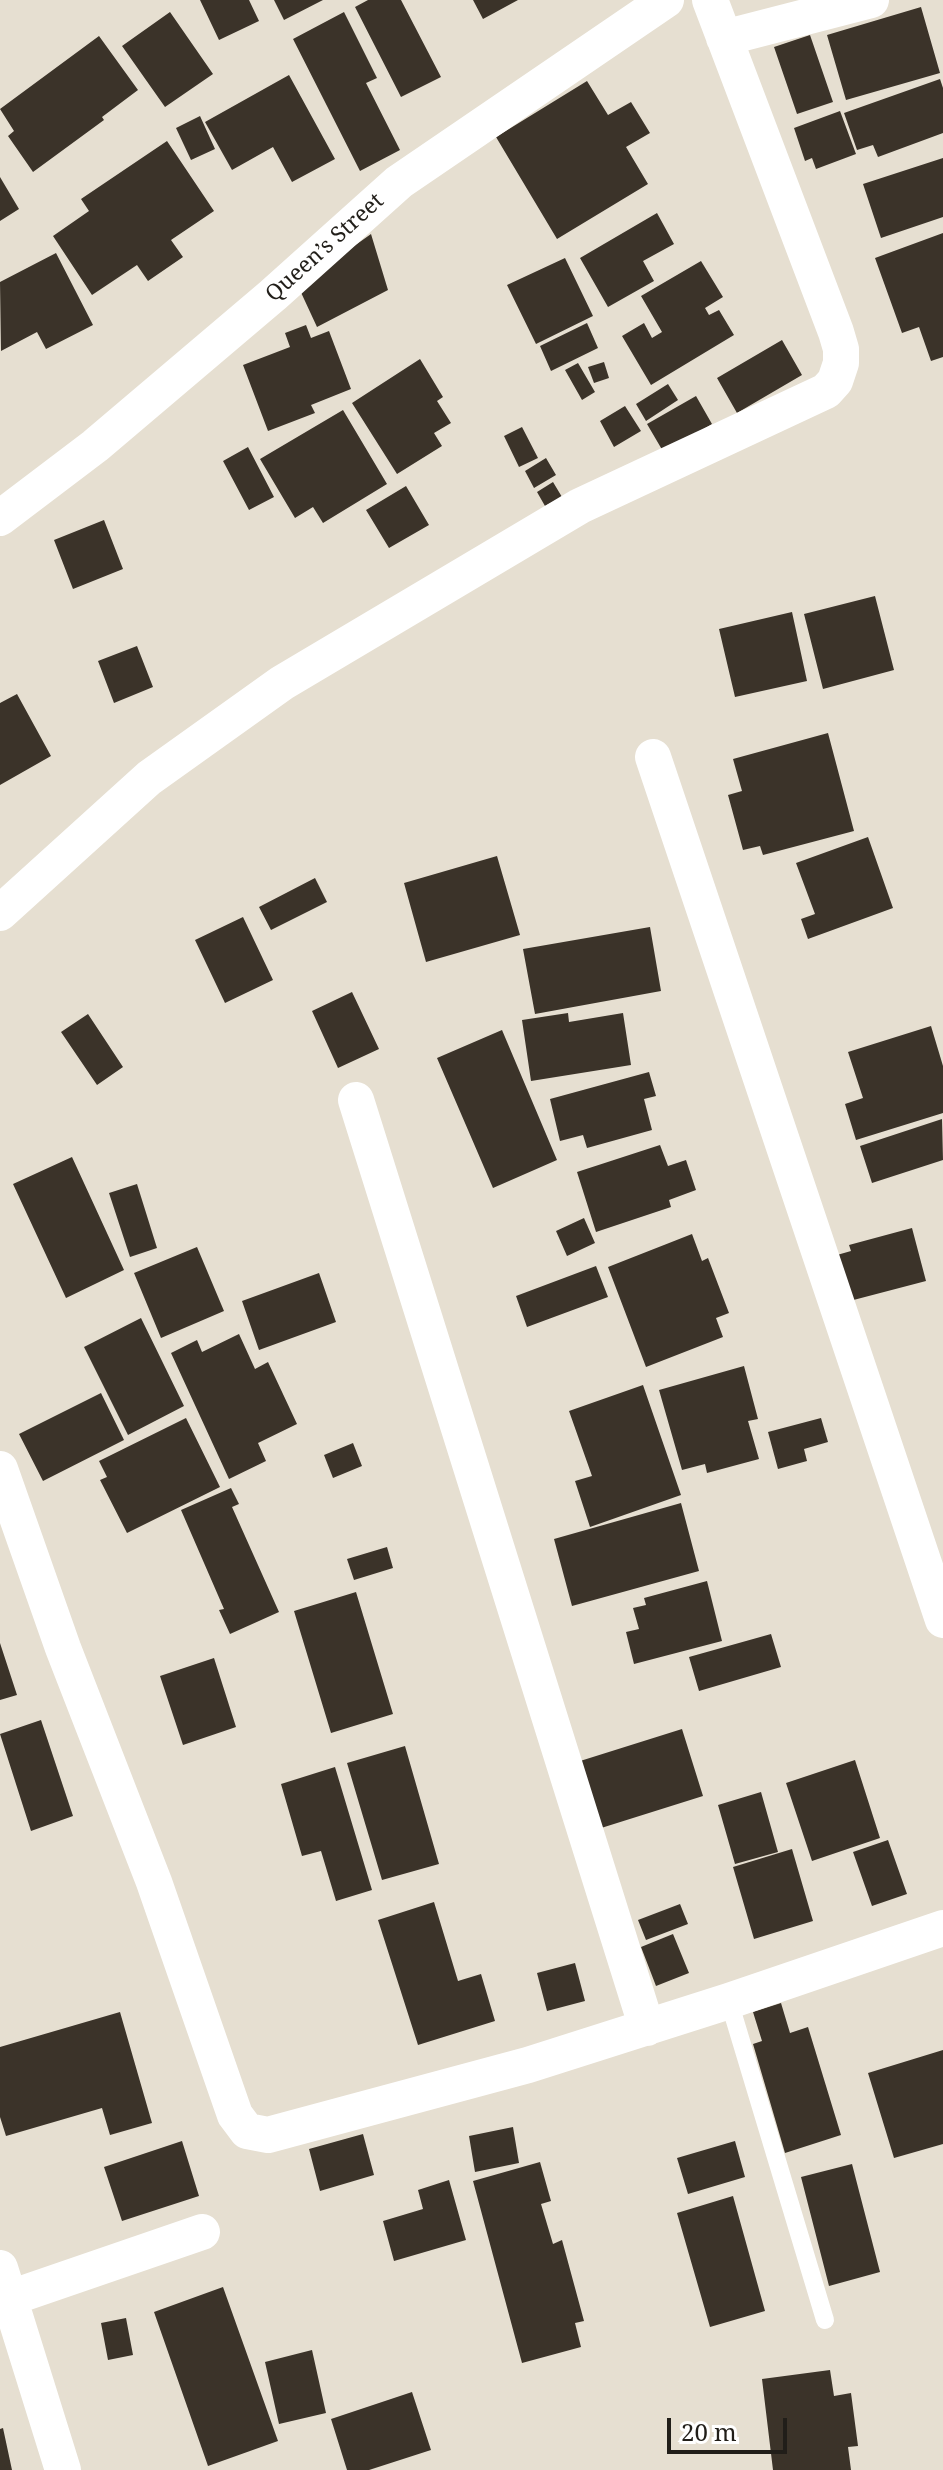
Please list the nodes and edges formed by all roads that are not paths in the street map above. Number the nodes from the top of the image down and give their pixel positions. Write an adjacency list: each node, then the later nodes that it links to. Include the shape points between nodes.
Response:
1 (666, 0): 5 (street, Queen’s Street, via 399,182 107,436)
2 (710, 0): 4 (street)
3 (871, 0): 4 (street)
4 (724, 38): 7 (street, via 836,332 841,363 835,381 826,391 580,506 282,683 149,778)
5 (0, 518)
6 (653, 757): 10 (street)
7 (0, 913)
8 (356, 1100): 13 (street)
9 (0, 1469): 13 (street, via 235,2115 247,2131 268,2135)
10 (943, 1620)
11 (943, 1928): 12 (street)
12 (729, 2001): 13 (street); 16 (lane)
13 (647, 2028)
14 (202, 2232): 15 (street)
15 (5, 2283): 17 (street)
16 (825, 2320)
17 (63, 2470)

